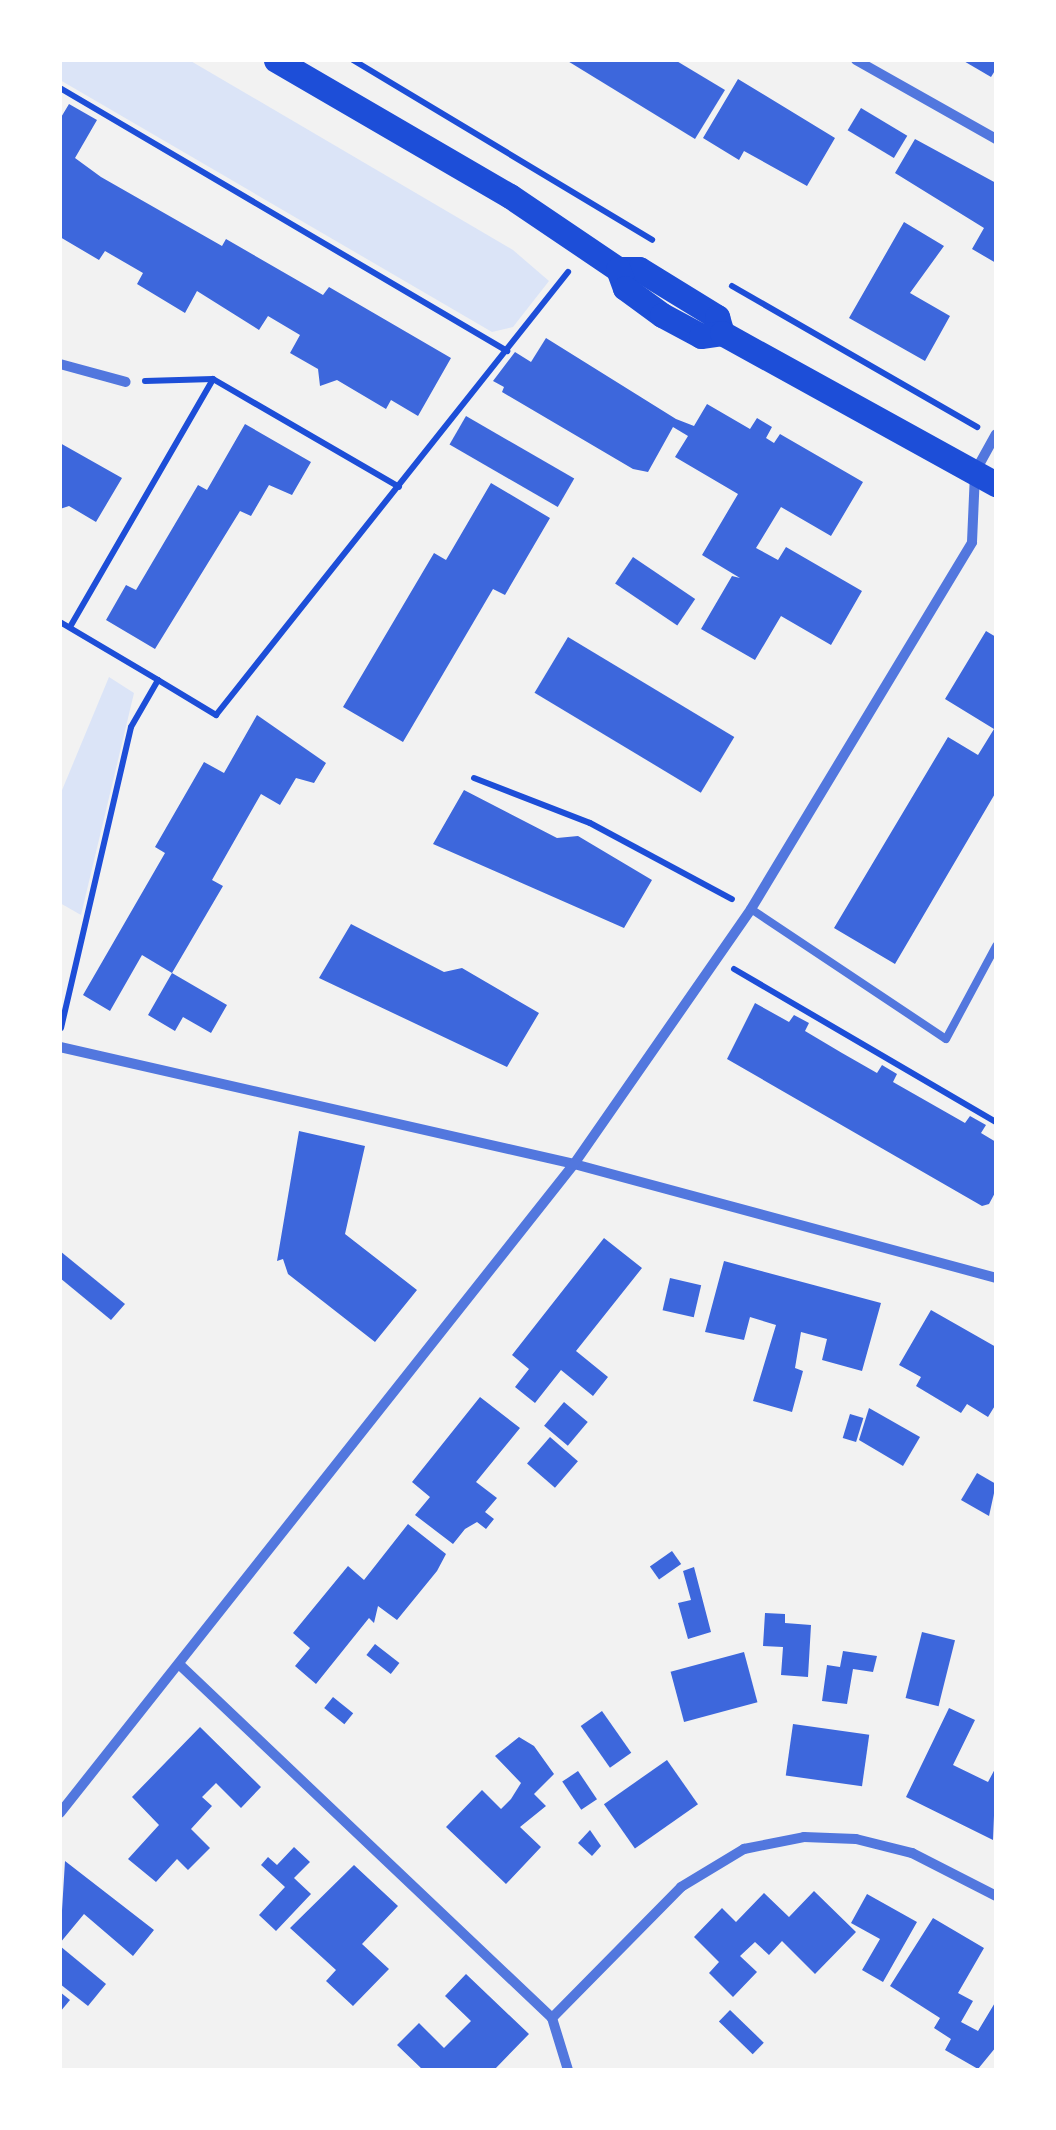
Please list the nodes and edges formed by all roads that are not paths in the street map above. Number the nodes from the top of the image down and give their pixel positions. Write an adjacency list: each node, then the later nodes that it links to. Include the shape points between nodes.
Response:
1 (276, 60): 7 (main road, via 510,196 618,269 625,288 662,314 700,336 722,333)
2 (856, 60): 3 (street)
3 (996, 139)
4 (60, 364): 5 (street)
5 (126, 382)
6 (996, 434): 7 (street)
7 (985, 478): 8 (street, via 972,542)
8 (751, 909): 9 (lane, via 946,1039); 11 (street)
9 (996, 946)
10 (60, 1047): 11 (street)
11 (574, 1164): 12 (street); 13 (street)
12 (996, 1278)
13 (181, 1666): 14 (street); 16 (street)
14 (60, 1813)
15 (996, 1896): 16 (street, via 856,1838 773,1840 701,1870)
16 (552, 2018): 17 (street)
17 (568, 2070)

